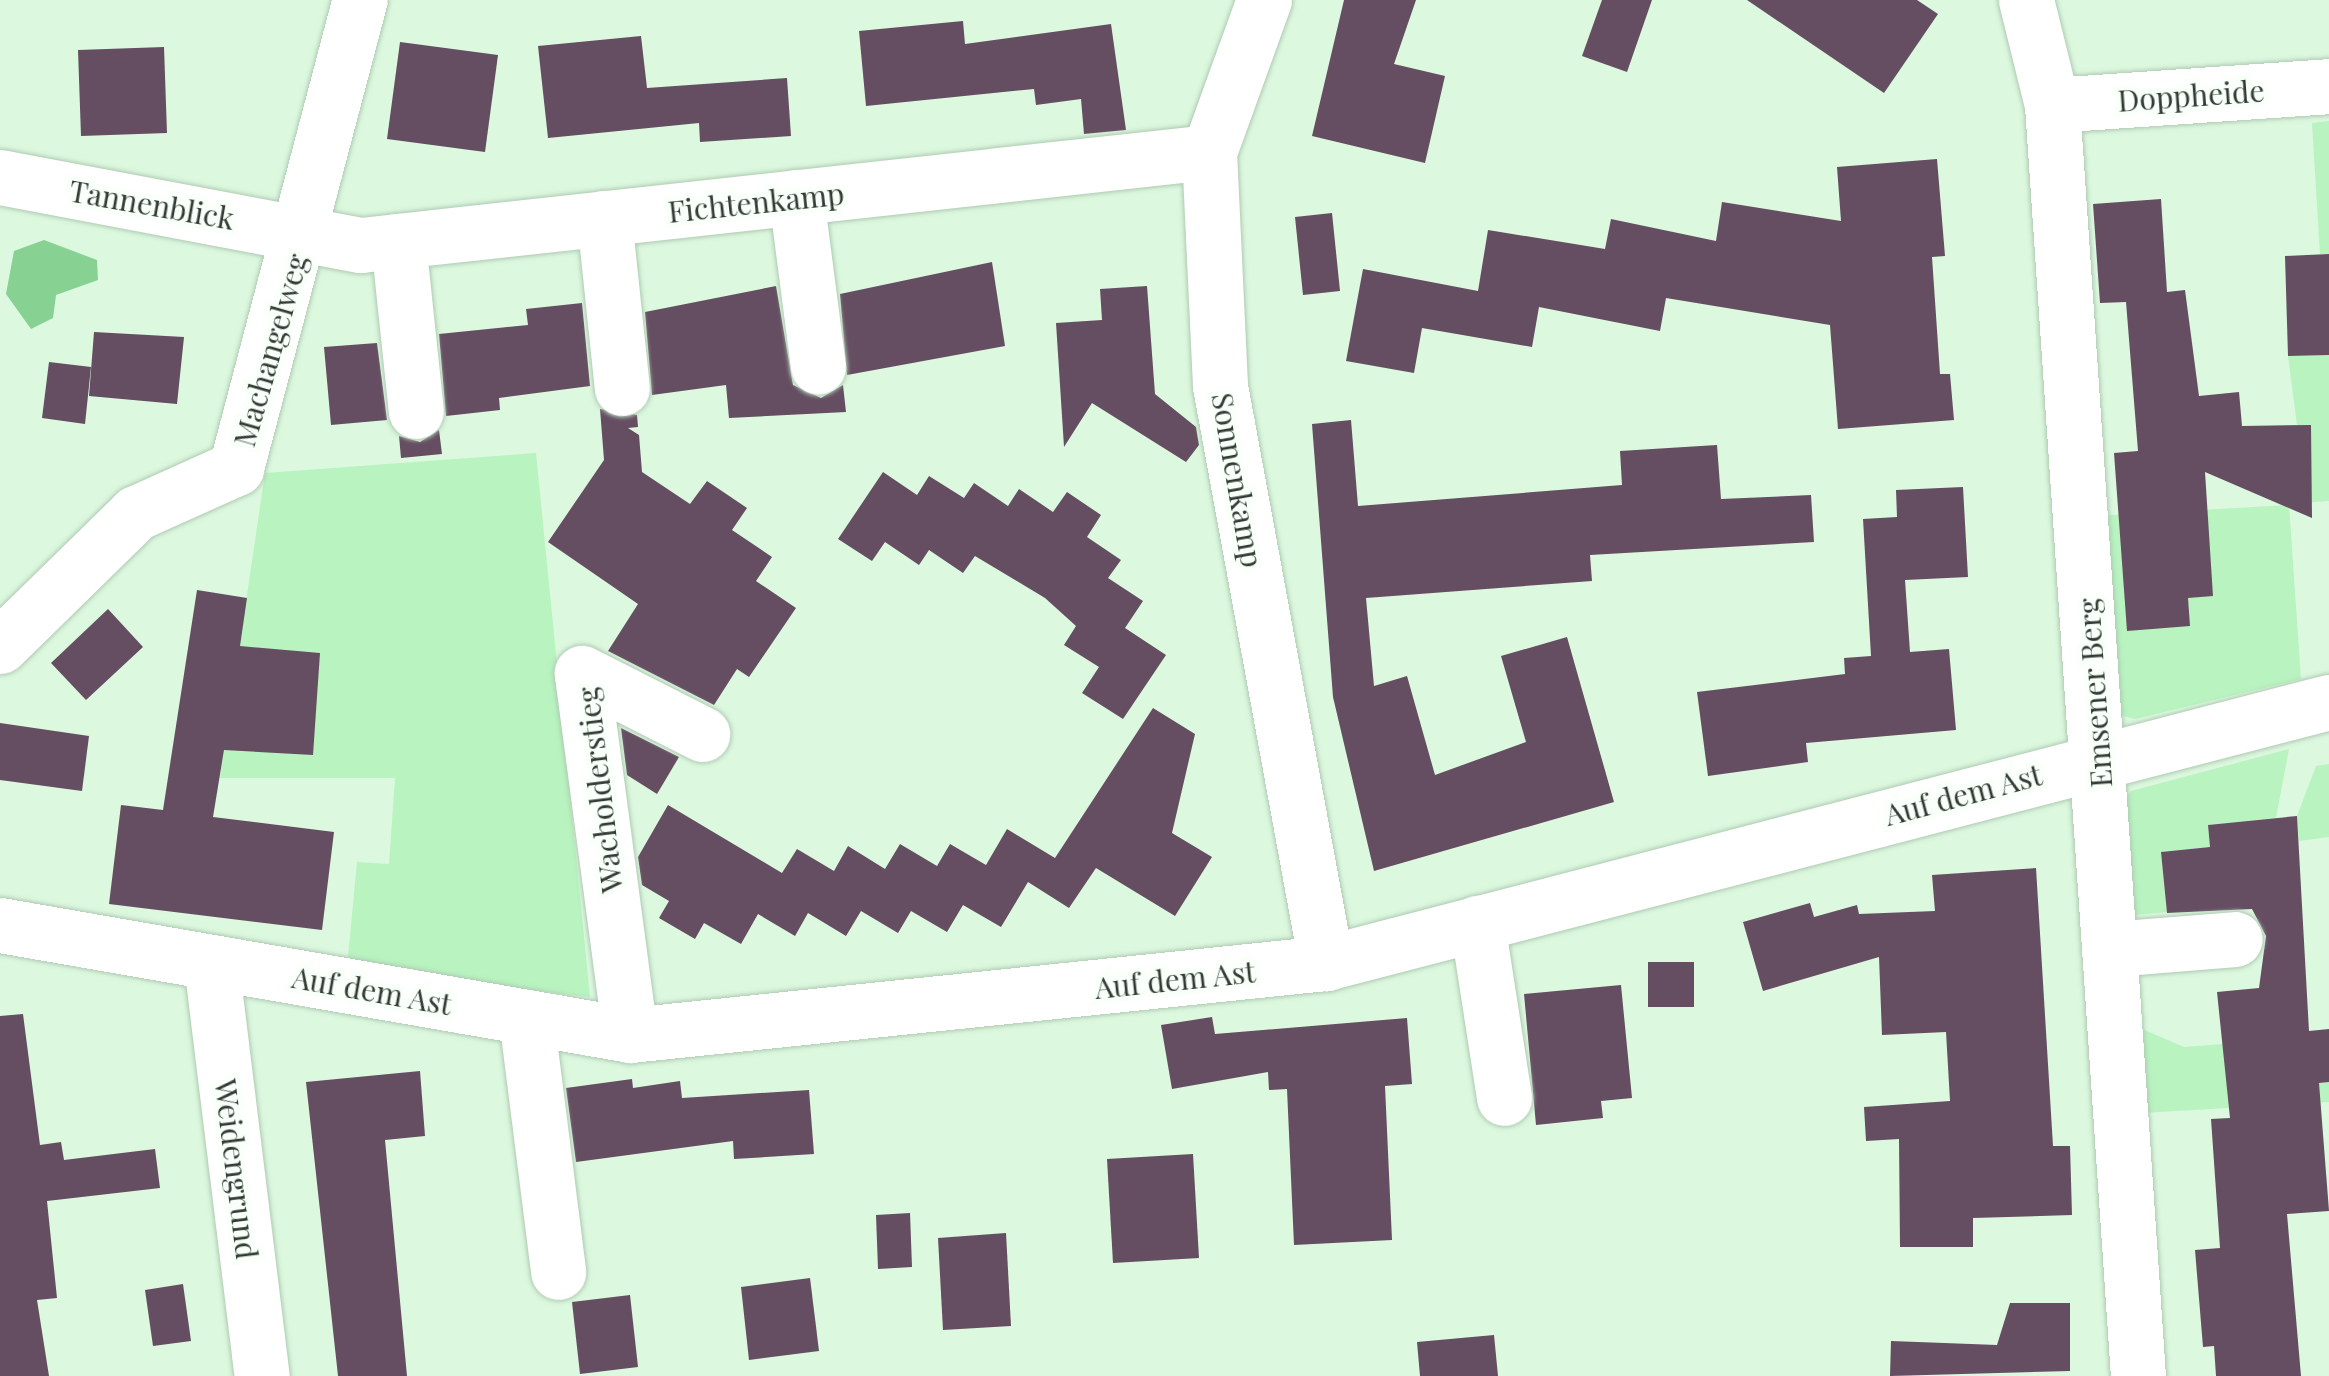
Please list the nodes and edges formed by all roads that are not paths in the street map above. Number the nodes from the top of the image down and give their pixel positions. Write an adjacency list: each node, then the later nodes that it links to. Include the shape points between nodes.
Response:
1 (360, 0): 10 (street, Machangelweg)
2 (1264, 0): 6 (street, Sonnenkamp)
3 (2030, 6): 5 (street, Emsener Berg)
4 (2329, 86): 5 (street, Doppheide)
5 (2052, 105): 18 (street, Emsener Berg)
6 (1210, 152): 8 (street, Fichtenkamp); 24 (street, Sonnenkamp, via 1220,386)
7 (0, 177): 10 (street, Tannenblick)
8 (796, 197): 9 (street, Fichtenkamp); 12 (street)
9 (604, 218): 11 (street, Fichtenkamp); 13 (street)
10 (304, 231): 11 (street, Fichtenkamp, via 361,246); 15 (street, Machangelweg, via 236,468 136,513)
11 (398, 242): 14 (street)
12 (818, 367)
13 (622, 388)
14 (416, 411)
15 (0, 646)
16 (2329, 702): 18 (street, Auf dem Ast)
17 (702, 734): 26 (street, Wacholderstieg, via 582,673)
18 (2099, 757): 19 (street, Auf dem Ast); 22 (street, Emsener Berg)
19 (1477, 923): 24 (street, Auf dem Ast); 27 (street)
20 (0, 925): 23 (street, Auf dem Ast)
21 (2235, 939): 22 (street)
22 (2111, 949): 30 (street, Emsener Berg)
23 (211, 963): 25 (street, Auf dem Ast); 29 (street, Weidengrund)
24 (1326, 963): 26 (street, Auf dem Ast)
25 (526, 1017): 26 (street, Auf dem Ast); 28 (street)
26 (630, 1035)
27 (1504, 1098)
28 (558, 1272)
29 (262, 1376)
30 (2138, 1376)

